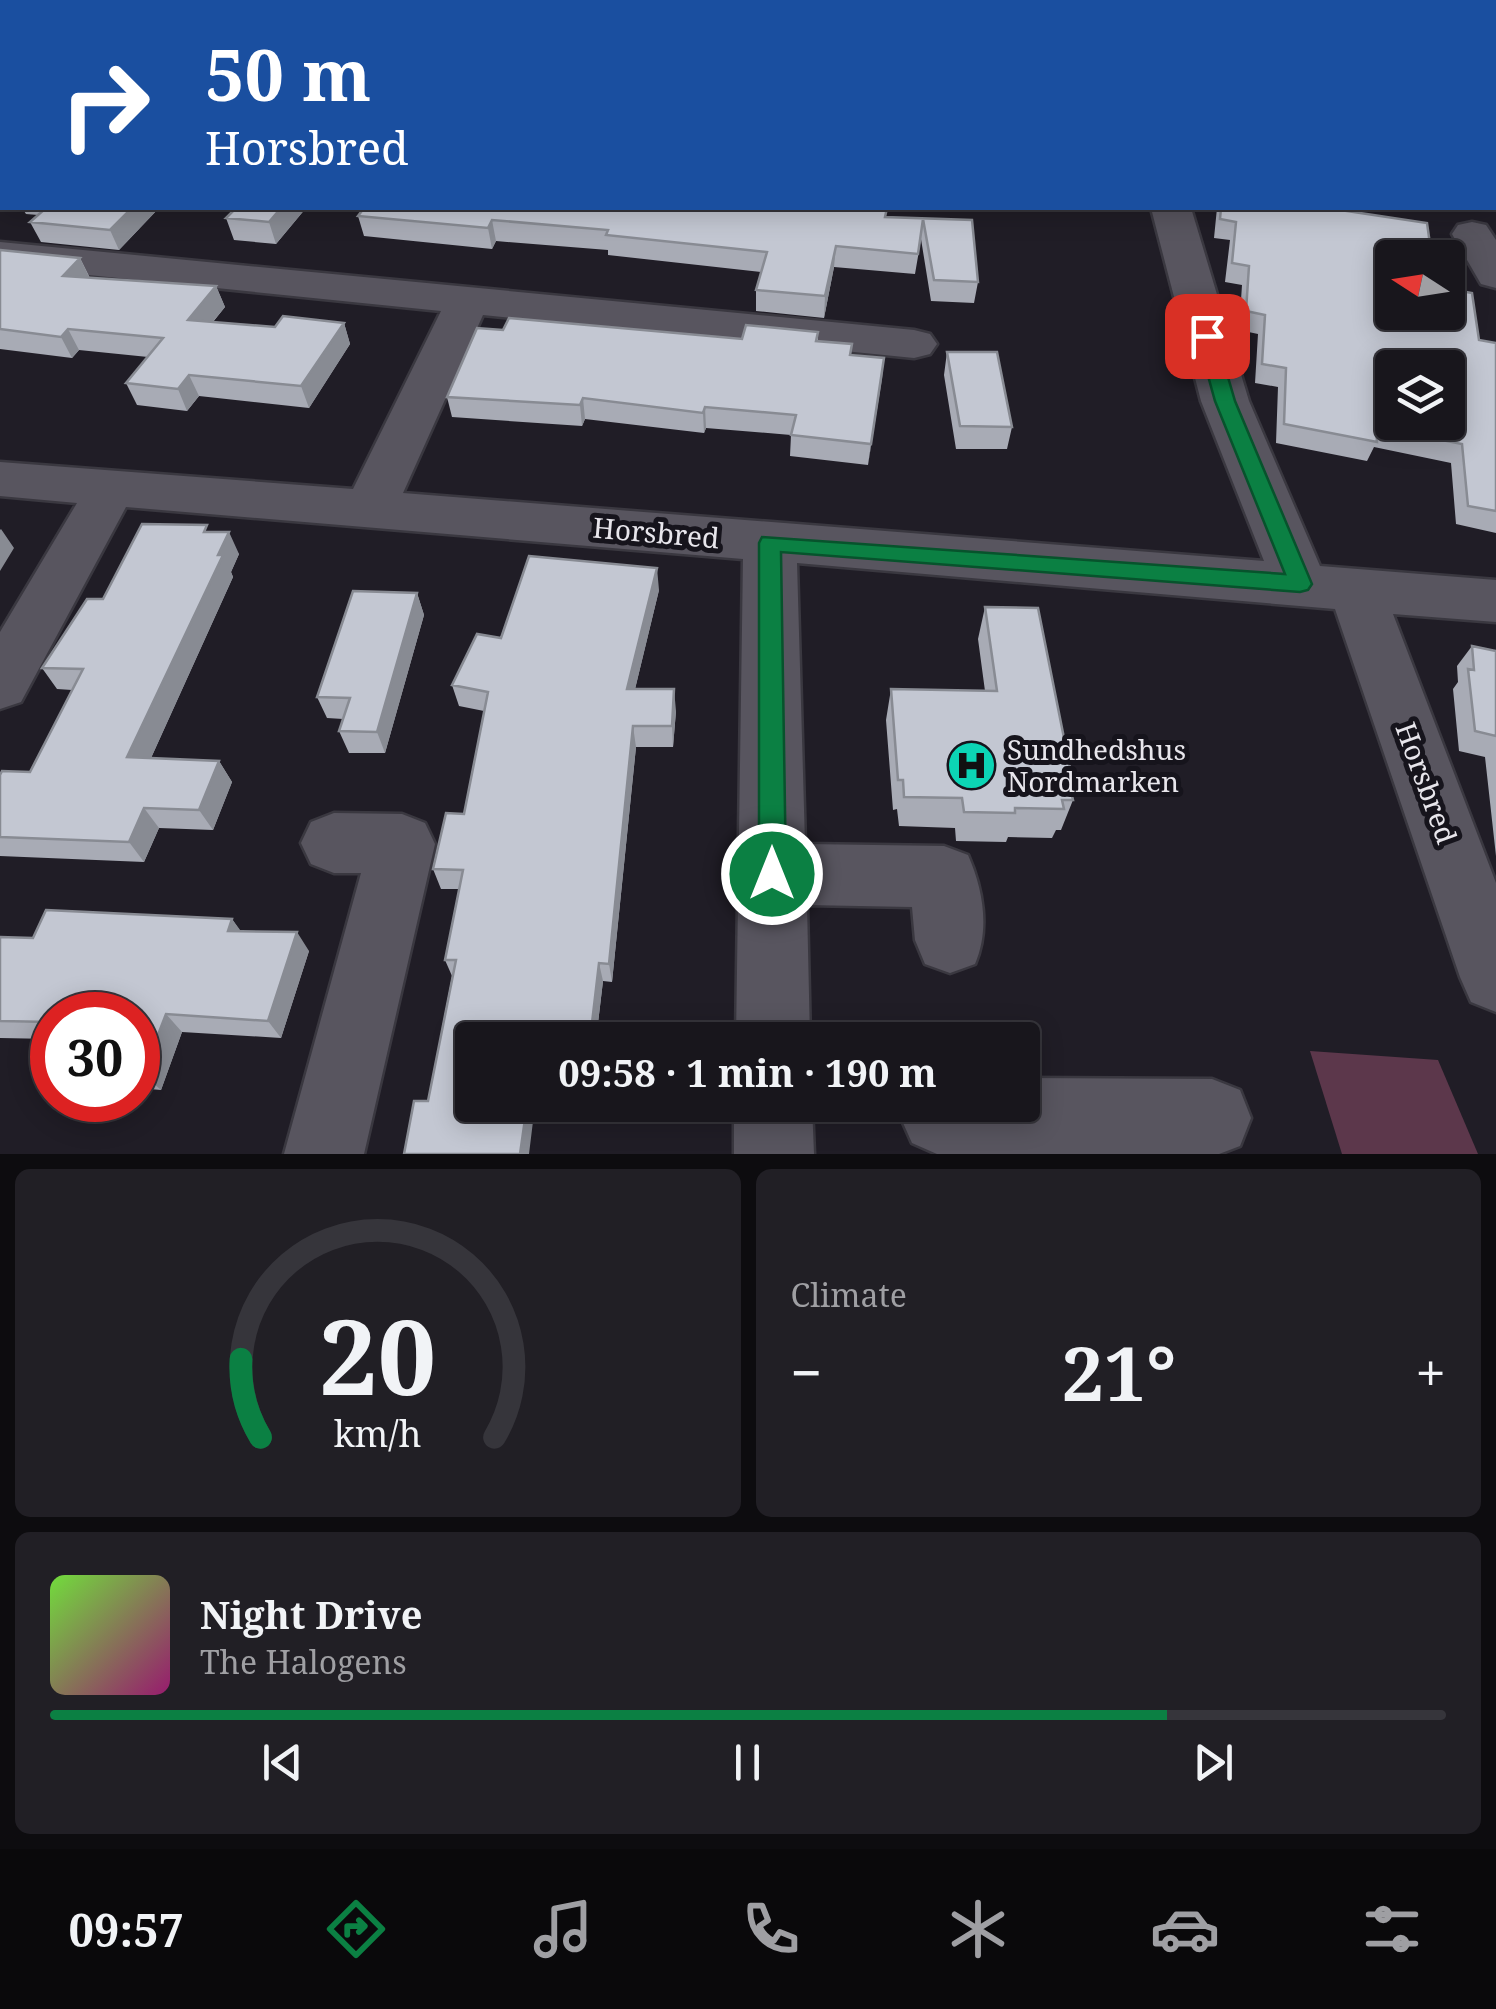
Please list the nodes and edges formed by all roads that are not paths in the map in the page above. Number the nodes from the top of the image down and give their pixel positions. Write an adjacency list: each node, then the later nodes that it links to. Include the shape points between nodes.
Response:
1 (1171, 210): 11 (street, Horsbred, via 1225,401)
2 (1472, 234): 4 (street)
3 (0, 254): 5 (street)
4 (1496, 275)
5 (467, 302): 6 (street); 9 (street)
6 (914, 344)
7 (0, 479): 8 (street, Horsbred)
8 (111, 488): 9 (street, Horsbred); 13 (street)
9 (370, 508): 10 (street, Horsbred)
10 (770, 543): 11 (street, Horsbred); 15 (street)
11 (1328, 586): 12 (street, Horsbred); 17 (street, Horsbred)
12 (1496, 601)
13 (0, 685)
14 (334, 842): 22 (street, via 402,844)
15 (772, 874): 16 (street, via 944,876); 18 (street)
16 (950, 940)
17 (1496, 978)
18 (773, 1022)
19 (1212, 1118): 21 (street)
20 (773, 1122): 23 (street)
21 (940, 1125)
22 (324, 1154)
23 (774, 1154)

